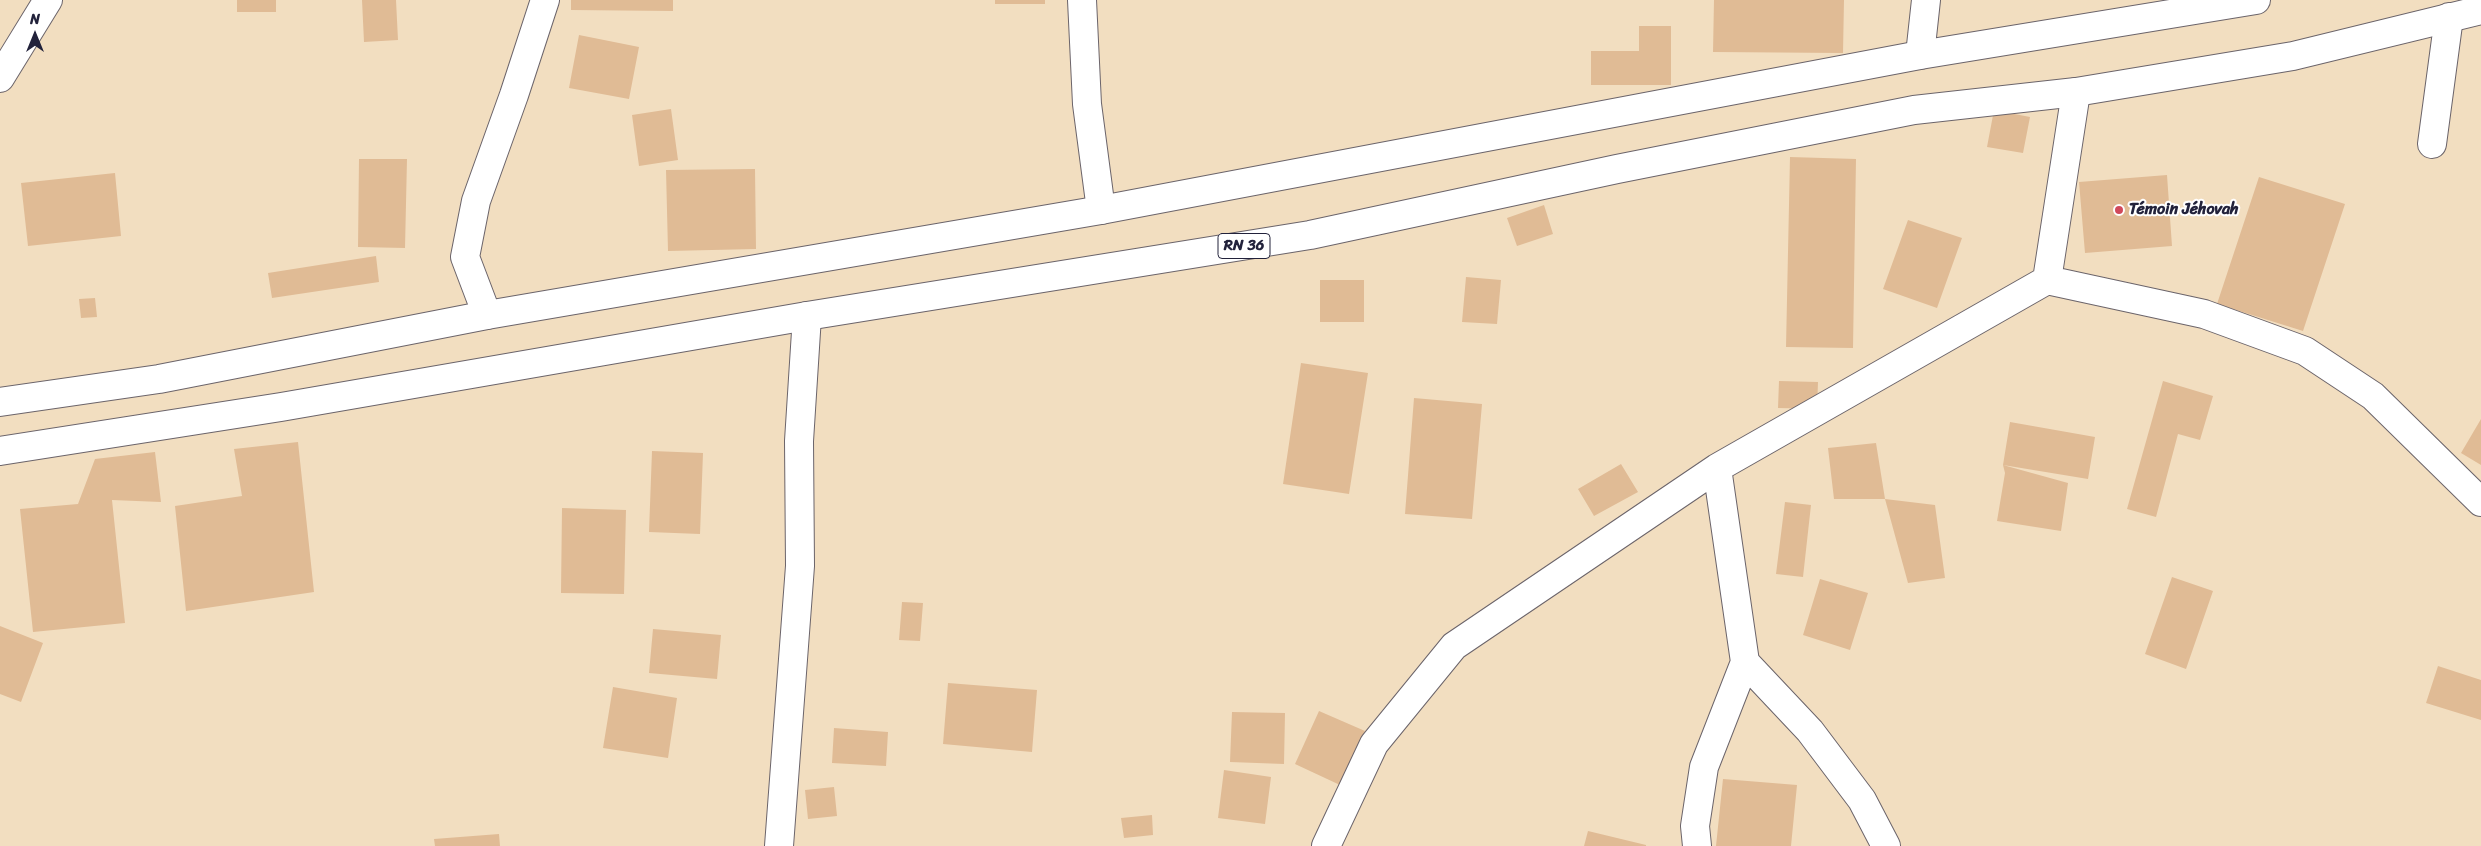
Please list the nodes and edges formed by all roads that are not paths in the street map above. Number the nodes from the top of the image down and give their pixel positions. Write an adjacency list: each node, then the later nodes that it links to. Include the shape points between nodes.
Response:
1 (48, 0): 9 (main road)
2 (545, 0): 14 (main road, via 476,201 465,257)
3 (1082, 0): 12 (main road, via 1086,104)
4 (1926, 0): 8 (main road)
5 (2256, 0): 8 (main road)
6 (2481, 10): 7 (main road, RN 36)
7 (2449, 17): 10 (main road, RN 36, via 2293,56); 11 (main road)
8 (1920, 55): 12 (main road)
9 (0, 78)
10 (2076, 92): 13 (main road); 15 (main road, RN 36, via 1914,110 1617,169 1310,236)
11 (2432, 144)
12 (1101, 210): 14 (main road)
13 (2047, 280): 18 (main road); 19 (main road, via 2204,314 2305,351 2373,396)
14 (487, 315): 16 (main road, via 159,379)
15 (807, 316): 17 (main road, RN 36, via 281,407); 21 (main road, via 799,441 800,566)
16 (0, 402)
17 (0, 451)
18 (1717, 468): 20 (main road); 22 (main road, via 1454,646 1374,744)
19 (2481, 502)
20 (1744, 662): 23 (main road, via 1704,767 1695,826); 24 (main road, via 1810,731 1862,800)
21 (779, 846)
22 (1326, 846)
23 (1697, 846)
24 (1886, 846)

